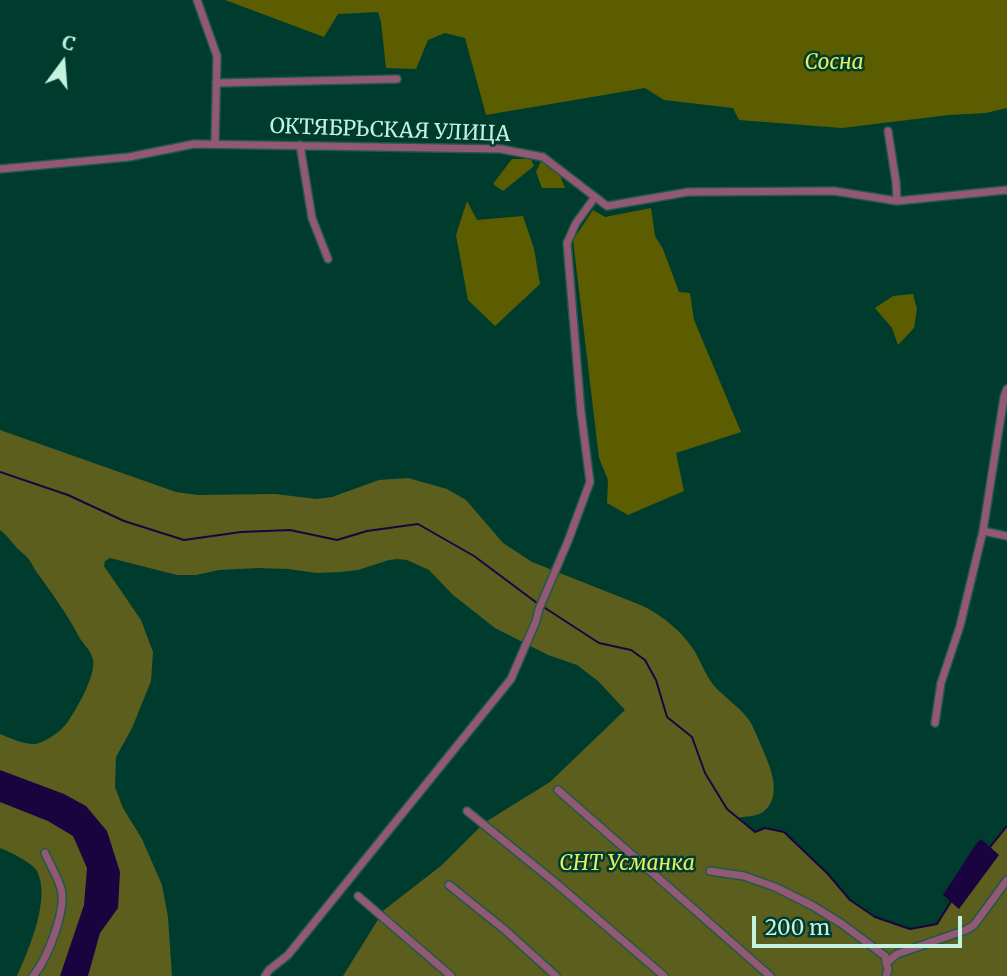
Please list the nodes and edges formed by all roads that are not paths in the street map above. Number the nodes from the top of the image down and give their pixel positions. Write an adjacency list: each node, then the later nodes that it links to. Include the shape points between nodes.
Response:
1 (197, 0): 3 (street, via 217,56)
2 (397, 79): 3 (street)
3 (216, 83): 5 (street)
4 (888, 131): 10 (street)
5 (215, 144): 6 (street, ОКТЯБРЬСКАЯ УЛИЦА); 7 (street, ОКТЯБРЬСКАЯ УЛИЦА)
6 (300, 145): 9 (street, ОКТЯБРЬСКАЯ УЛИЦА, via 501,149 543,157); 11 (street, via 312,218)
7 (0, 169)
8 (1007, 191): 10 (street, ОКТЯБРЬСКАЯ УЛИЦА)
9 (595, 197): 10 (street, ОКТЯБРЬСКАЯ УЛИЦА, via 607,206 688,191 834,191); 26 (street, via 567,243 590,482 536,621 511,679 288,955)
10 (897, 201)
11 (328, 259)
12 (1007, 389): 13 (street)
13 (1005, 397): 14 (street)
14 (984, 531): 15 (street); 16 (street, via 941,683)
15 (1007, 536)
16 (935, 723)
17 (558, 790): 30 (street)
18 (467, 811): 29 (street)
19 (44, 853): 25 (street, via 62,890 59,922)
20 (709, 871): 24 (street, via 744,876 813,906 885,956)
21 (1007, 880): 24 (street, via 974,925 897,954)
22 (449, 885): 28 (street)
23 (358, 896): 27 (street)
24 (886, 963): 31 (street)
25 (33, 976)
26 (265, 976)
27 (452, 976)
28 (556, 976)
29 (664, 976)
30 (771, 976)
31 (886, 976)

